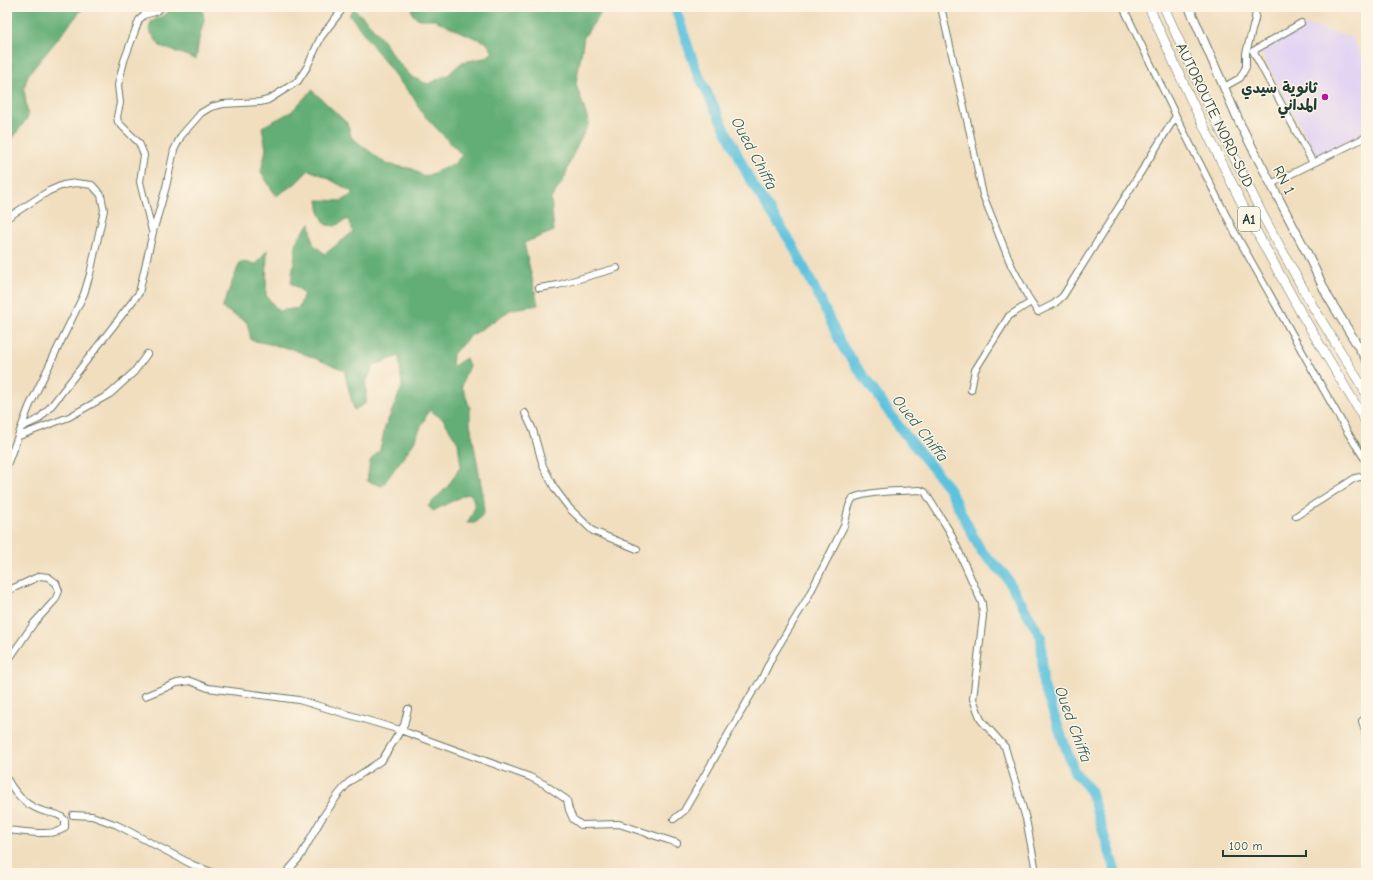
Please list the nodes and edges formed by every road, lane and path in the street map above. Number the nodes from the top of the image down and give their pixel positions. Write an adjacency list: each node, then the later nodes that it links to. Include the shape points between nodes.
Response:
1 (162, 7): 16 (street, via 139,20 118,86 118,122 139,143 144,156 140,182)
2 (344, 7): 16 (street, via 321,37 298,81 268,100 223,104 211,108 201,114 181,136 174,150)
3 (941, 7): 19 (street, via 982,195 1011,265)
4 (1123, 7): 11 (street)
5 (1149, 7): 25 (highway, AUTOROUTE NORD-SUD / A1, via 1250,220 1301,313)
6 (1164, 7): 23 (highway, AUTOROUTE NORD-SUD / A1, via 1263,216 1312,305)
7 (1189, 7): 10 (main road, RN 1)
8 (1256, 7): 10 (street, via 1246,53 1246,67 1240,78)
9 (1301, 23): 13 (street, via 1253,51)
10 (1224, 87): 14 (main road, RN 1)
11 (1176, 116): 19 (street, via 1063,296 1038,312); 28 (street, via 1233,229)
12 (1366, 137): 13 (street)
13 (1313, 163): 14 (street)
14 (1270, 184): 21 (main road, RN 1, via 1328,297)
15 (7, 218): 26 (street, via 49,191 76,183 92,185 101,195 104,210 84,294 37,388)
16 (153, 232): 26 (street, via 139,293 49,409 39,419)
17 (617, 268): 18 (street, via 558,285)
18 (538, 288)
19 (1031, 302): 22 (street, via 1009,316 975,370)
20 (147, 354): 27 (street, via 134,372 110,394 69,417)
21 (1366, 359)
22 (971, 390)
23 (1366, 393)
24 (525, 413): 32 (street, via 533,430 543,466 555,489 570,509 593,531)
25 (1366, 422)
26 (22, 427): 27 (street)
27 (19, 436): 29 (street)
28 (1366, 461)
29 (7, 465)
30 (1366, 476): 31 (street, via 1355,478)
31 (1296, 516)
32 (637, 549)
33 (7, 591): 34 (street, via 40,576 48,577 56,583 59,591 55,600 34,623)
34 (7, 662)
35 (145, 696): 38 (street, via 177,683 190,681 208,688 300,700)
36 (408, 709): 38 (street)
37 (1366, 718): 39 (street, via 1362,721)
38 (400, 730): 44 (street, via 530,776 567,800 573,819 581,825 619,824); 46 (street, via 382,760 349,782 338,794 300,857)
39 (1366, 735)
40 (7, 779): 43 (street, via 25,802 40,810 60,815 65,820 63,830 54,833)
41 (72, 815): 45 (street, via 92,816 117,825 193,865)
42 (674, 819): 47 (street, via 684,811 807,600 844,526 850,501 857,496 920,490 925,492 950,532 982,603 983,616 973,699 981,720 1006,747 1029,832 1035,866)
43 (7, 830)
44 (677, 843)
45 (214, 873)
46 (286, 873)
47 (1031, 873)

